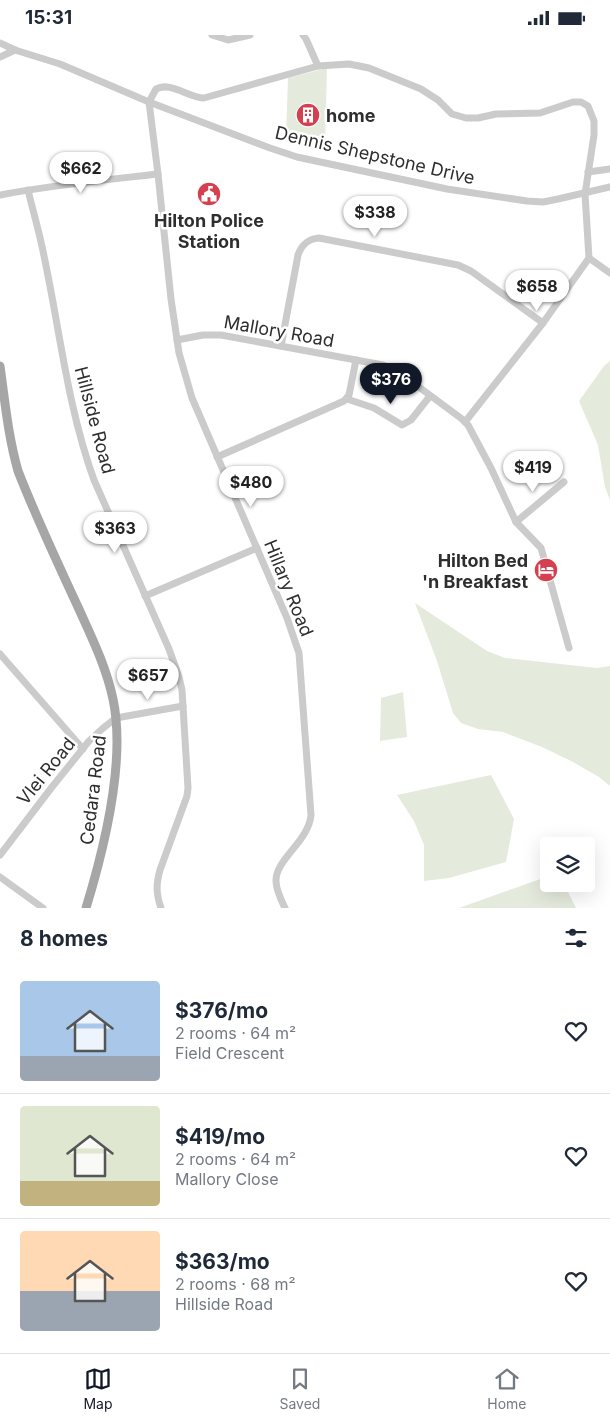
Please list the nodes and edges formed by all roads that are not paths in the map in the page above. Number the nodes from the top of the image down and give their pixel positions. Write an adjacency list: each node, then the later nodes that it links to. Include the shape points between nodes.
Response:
1 (212, 35): 2 (street, via 228,40)
2 (250, 35)
3 (303, 35): 7 (street)
4 (0, 43): 5 (street, Dennis Shepstone Drive)
5 (15, 50): 6 (street); 8 (street, Dennis Shepstone Drive, via 60,64)
6 (0, 57)
7 (318, 66): 8 (street, via 204,98 160,87 154,91); 10 (street, via 349,64 369,69 432,95 452,114 466,118 540,113 573,102 585,103 594,121)
8 (149, 103): 11 (street, Hillary Road); 14 (street, Dennis Shepstone Drive, via 297,157 447,189 543,202)
9 (610, 169): 10 (street)
10 (588, 172): 14 (street)
11 (158, 174): 13 (street); 19 (street, Hillary Road)
12 (610, 187): 14 (street, Dennis Shepstone Drive)
13 (28, 190): 15 (street); 30 (street, Hillside Road, via 42,242 80,437 94,480)
14 (586, 194): 16 (street)
15 (0, 195)
16 (589, 258): 17 (street); 18 (street)
17 (610, 273)
18 (543, 323): 20 (street, via 458,265 319,238 306,241 298,255); 25 (street)
19 (177, 340): 20 (street, Mallory Road, via 212,334); 26 (street, Hillary Road, via 192,398)
20 (281, 346): 21 (street, Mallory Road)
21 (356, 360): 23 (street, Mallory Road, via 396,370); 24 (street)
22 (0, 366): 34 (main road, Cedara Road, via 5,414 18,471 104,665)
23 (430, 396): 24 (street, via 411,420 402,425 374,408); 25 (street, Mallory Road)
24 (347, 399): 26 (street)
25 (465, 422): 28 (street, Mallory Road)
26 (217, 457): 29 (street, Hillary Road)
27 (564, 482): 28 (street)
28 (516, 522): 31 (street, Mallory Road, via 542,552)
29 (257, 548): 30 (street); 41 (street, Hillary Road, via 293,632 301,678 310,820 305,834 277,873 277,886)
30 (145, 595): 33 (street, Hillside Road, via 177,670)
31 (570, 647)
32 (0, 654): 35 (street)
33 (183, 706): 34 (street, Vlei Road); 40 (street, Hillside Road, via 188,788 157,881)
34 (116, 718): 35 (street, Vlei Road); 39 (main road, Cedara Road, via 118,731 112,791 97,872)
35 (83, 749): 36 (street, Vlei Road)
36 (0, 855)
37 (0, 877): 38 (street)
38 (43, 908)
39 (86, 908)
40 (161, 908)
41 (284, 908)

